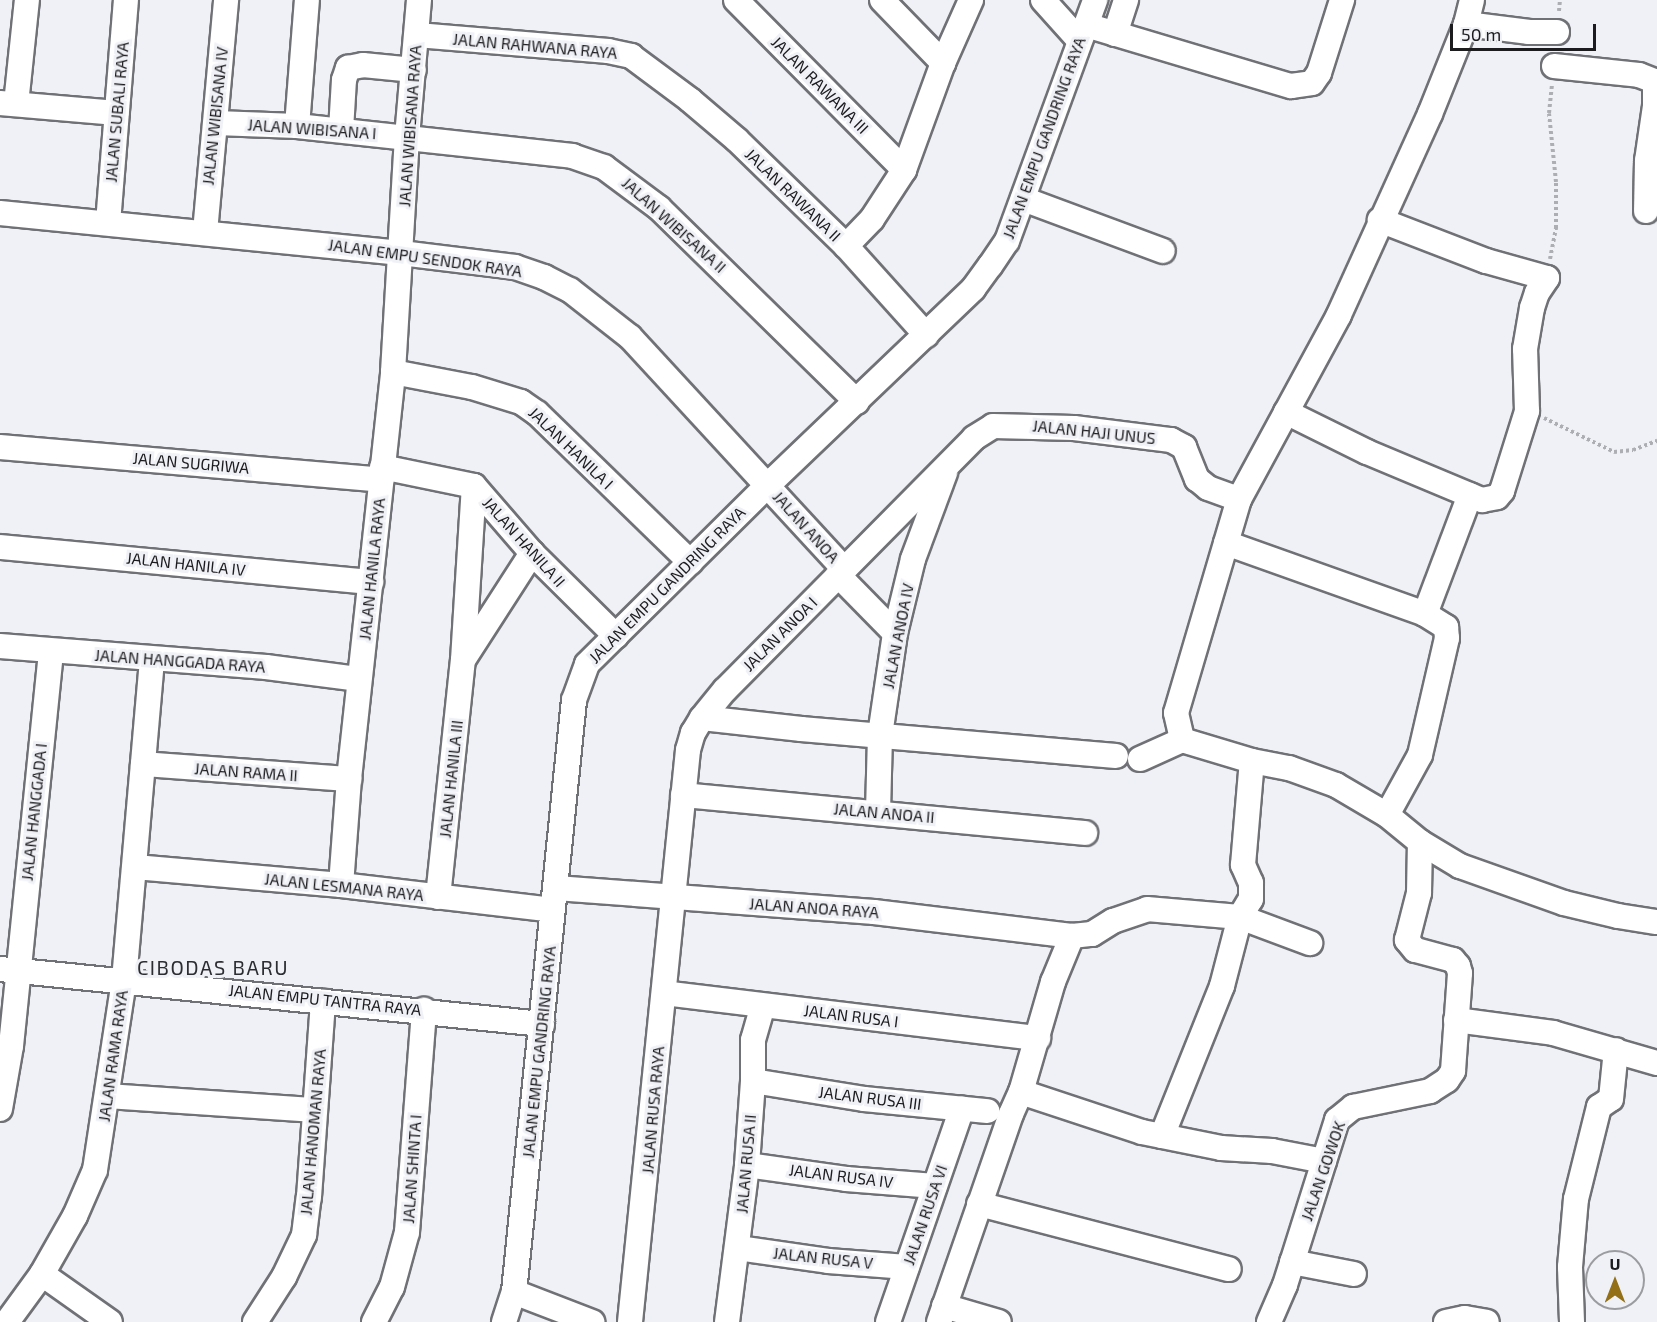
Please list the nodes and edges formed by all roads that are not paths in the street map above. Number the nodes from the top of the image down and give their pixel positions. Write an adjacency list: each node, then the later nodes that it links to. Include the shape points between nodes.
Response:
1 (27, 0): 23 (street)
2 (126, 0): 24 (street, JALAN SUBALI RAYA)
3 (226, 0): 25 (street, JALAN WIBISANA IV)
4 (307, 0): 26 (street)
5 (419, 0): 18 (street, JALAN WIBISANA RAYA)
6 (736, 0): 29 (street, JALAN RAWANA III)
7 (882, 0): 19 (street)
8 (971, 0): 19 (street)
9 (1043, 0): 15 (street)
10 (1095, 0): 15 (street, JALAN EMPU GANDRING RAYA)
11 (1126, 0): 17 (street)
12 (1342, 0): 17 (street, via 1319,73 1312,83 1291,86)
13 (1472, 0): 14 (street)
14 (1466, 24): 16 (street); 33 (street, via 1430,114)
15 (1082, 32): 17 (street); 30 (street, JALAN EMPU GANDRING RAYA)
16 (1557, 32)
17 (1115, 34)
18 (417, 35): 21 (street, JALAN RAHWANA RAYA, via 608,51 632,56); 22 (street, JALAN WIBISANA RAYA)
19 (943, 63): 29 (street)
20 (1554, 66): 31 (street, via 1639,75 1655,81)
21 (649, 68): 36 (street, JALAN RAWANA II, via 737,140)
22 (414, 70): 27 (street, via 363,65 348,68); 28 (street, JALAN WIBISANA RAYA)
23 (8, 104): 24 (street)
24 (117, 114): 34 (street, JALAN SUBALI RAYA)
25 (216, 123): 26 (street, JALAN WIBISANA I); 35 (street, JALAN WIBISANA IV)
26 (297, 126): 27 (street, JALAN WIBISANA I)
27 (341, 130): 28 (street, JALAN WIBISANA I)
28 (407, 137): 38 (street, JALAN WIBISANA RAYA); 41 (street, JALAN WIBISANA II, via 572,156 604,167 659,208)
29 (904, 170): 36 (street, via 872,219)
30 (1023, 199): 37 (street); 39 (street, JALAN EMPU GANDRING RAYA, via 1007,241 990,266 973,289)
31 (1646, 211)
32 (0, 213): 34 (street, JALAN EMPU SENDOK RAYA)
33 (1380, 220): 42 (street, via 1339,315); 49 (street, via 1486,261 1546,278 1532,309 1525,349 1527,411 1497,497 1482,500)
34 (108, 223): 35 (street, JALAN EMPU SENDOK RAYA)
35 (205, 232): 38 (street, JALAN EMPU SENDOK RAYA)
36 (846, 246): 39 (street, JALAN RAWANA II)
37 (1163, 251)
38 (401, 253): 40 (street, JALAN HANILA RAYA); 47 (street, JALAN EMPU SENDOK RAYA, via 515,267 570,290 630,337)
39 (926, 335): 41 (street, JALAN EMPU GANDRING RAYA)
40 (393, 372): 46 (street, JALAN HANILA RAYA); 54 (street, JALAN HANILA I, via 472,387 521,402 537,413)
41 (856, 402): 47 (street, JALAN EMPU GANDRING RAYA)
42 (1286, 412): 49 (street, via 1367,452); 50 (street)
43 (993, 426): 45 (street, JALAN ANOA I, via 974,438); 50 (street, JALAN HAJI UNUS, via 1074,428 1171,440 1184,447 1197,479 1208,488)
44 (0, 447): 46 (street, JALAN SUGRIWA)
45 (948, 466): 55 (street, JALAN ANOA I); 58 (street, JALAN ANOA IV, via 914,559)
46 (382, 474): 48 (street, JALAN HANILA II); 56 (street, JALAN HANILA RAYA)
47 (768, 485): 54 (street, JALAN EMPU GANDRING RAYA); 55 (street, JALAN ANOA)
48 (474, 486): 53 (street, JALAN HANILA II); 63 (street, JALAN HANILA III)
49 (1470, 495): 57 (street)
50 (1239, 499): 51 (street)
51 (1226, 543): 57 (street); 67 (street, via 1176,713)
52 (0, 547): 56 (street, JALAN HANILA IV)
53 (532, 553): 59 (street, JALAN HANILA II); 63 (street, JALAN HANILA III)
54 (690, 562): 59 (street, JALAN EMPU GANDRING RAYA)
55 (841, 572): 58 (street, JALAN ANOA); 65 (street, JALAN ANOA I)
56 (371, 582): 64 (street, JALAN HANILA RAYA)
57 (1425, 614): 75 (street, via 1446,627 1447,638 1420,755)
58 (895, 633): 66 (street, JALAN ANOA IV)
59 (616, 636): 82 (street, JALAN EMPU GANDRING RAYA, via 587,664 574,700)
60 (0, 646): 61 (street, JALAN HANGGADA RAYA)
61 (51, 652): 62 (street, JALAN HANGGADA RAYA); 87 (street, JALAN HANGGADA I)
62 (152, 659): 64 (street, JALAN HANGGADA RAYA, via 266,667); 71 (street, JALAN RAMA RAYA)
63 (463, 660): 80 (street, JALAN HANILA III)
64 (359, 679): 72 (street, JALAN HANILA RAYA)
65 (702, 718): 66 (street); 73 (street, JALAN ANOA I, via 688,750)
66 (880, 735): 68 (street); 74 (street, JALAN ANOA IV)
67 (1182, 740): 69 (street); 70 (street)
68 (1116, 756)
69 (1140, 759)
70 (1252, 762): 75 (street, via 1289,768 1336,785); 83 (street, via 1243,865 1252,889 1251,899)
71 (143, 764): 72 (street, JALAN RAMA II); 78 (street, JALAN RAMA RAYA)
72 (349, 779): 79 (street, JALAN HANILA RAYA)
73 (683, 795): 74 (street, JALAN ANOA II); 81 (street, JALAN ANOA I)
74 (878, 812): 76 (street, JALAN ANOA II)
75 (1387, 815): 77 (street)
76 (1085, 833)
77 (1420, 842): 84 (street, via 1460,866 1564,903); 93 (street, JALAN GOWOK, via 1419,893 1407,940 1415,950 1453,960 1458,966)
78 (135, 867): 79 (street, JALAN LESMANA RAYA); 88 (street, JALAN RAMA RAYA)
79 (342, 885): 80 (street, JALAN LESMANA RAYA)
80 (438, 897): 82 (street, JALAN LESMANA RAYA)
81 (671, 898): 82 (street, JALAN ANOA RAYA); 85 (street, JALAN ANOA RAYA, via 874,912); 89 (street, JALAN RUSA RAYA)
82 (554, 899): 94 (street, JALAN EMPU GANDRING RAYA)
83 (1240, 917): 85 (street, via 1142,910 1092,934); 86 (street); 105 (street, via 1222,986)
84 (1657, 921)
85 (1072, 936): 95 (street, via 1053,982)
86 (1310, 943)
87 (10, 971): 88 (street, JALAN EMPU TANTRA RAYA); 101 (street, JALAN HANGGADA I, via 8,1069)
88 (124, 980): 90 (street, JALAN EMPU TANTRA RAYA); 100 (street, JALAN RAMA RAYA)
89 (664, 993): 91 (street, JALAN RUSA I); 124 (street, JALAN RUSA RAYA)
90 (324, 1001): 92 (street, JALAN EMPU TANTRA RAYA); 103 (street, JALAN HANOMAN RAYA)
91 (763, 1006): 95 (street, JALAN RUSA I); 98 (street, JALAN RUSA II, via 753,1040)
92 (424, 1010): 94 (street, JALAN EMPU TANTRA RAYA); 121 (street, JALAN SHINTA I, via 407,1232 392,1287)
93 (1456, 1020): 96 (street, via 1553,1033); 106 (street, JALAN GOWOK, via 1453,1071 1448,1080 1430,1091 1366,1103 1344,1112 1337,1120)
94 (542, 1024): 116 (street, JALAN EMPU GANDRING RAYA)
95 (1038, 1038): 99 (street)
96 (1616, 1050): 97 (street); 131 (street, via 1611,1099 1599,1107 1576,1199 1570,1267)
97 (1657, 1063)
98 (753, 1081): 102 (street, JALAN RUSA III, via 864,1099); 107 (street, JALAN RUSA II)
99 (1021, 1092): 105 (street); 109 (street)
100 (108, 1096): 103 (street); 114 (street, JALAN RAMA RAYA, via 95,1170 75,1216)
101 (0, 1108)
102 (962, 1108): 104 (street, JALAN RUSA III); 108 (street, JALAN RUSA VI)
103 (315, 1110): 120 (street, JALAN HANOMAN RAYA, via 304,1235 284,1277)
104 (987, 1111)
105 (1162, 1136): 106 (street)
106 (1324, 1161): 111 (street, JALAN GOWOK)
107 (747, 1165): 108 (street, JALAN RUSA IV); 110 (street, JALAN RUSA II)
108 (935, 1186): 112 (street, JALAN RUSA VI)
109 (979, 1204): 113 (street); 117 (street)
110 (738, 1248): 112 (street, JALAN RUSA V, via 828,1261); 125 (street, JALAN RUSA II)
111 (1292, 1262): 115 (street); 128 (street, JALAN GOWOK)
112 (907, 1266): 126 (street, JALAN RUSA VI)
113 (1229, 1269)
114 (42, 1274): 118 (street, JALAN RAMA RAYA); 119 (street)
115 (1354, 1274)
116 (514, 1292): 122 (street, JALAN EMPU GANDRING RAYA); 123 (street)
117 (942, 1314): 127 (street)
118 (7, 1322)
119 (110, 1322)
120 (255, 1322)
121 (374, 1322)
122 (504, 1322)
123 (592, 1322)
124 (630, 1322)
125 (727, 1322)
126 (888, 1322)
127 (999, 1322)
128 (1269, 1322)
129 (1446, 1322): 130 (street, via 1465,1318)
130 (1487, 1322)
131 (1572, 1322)

